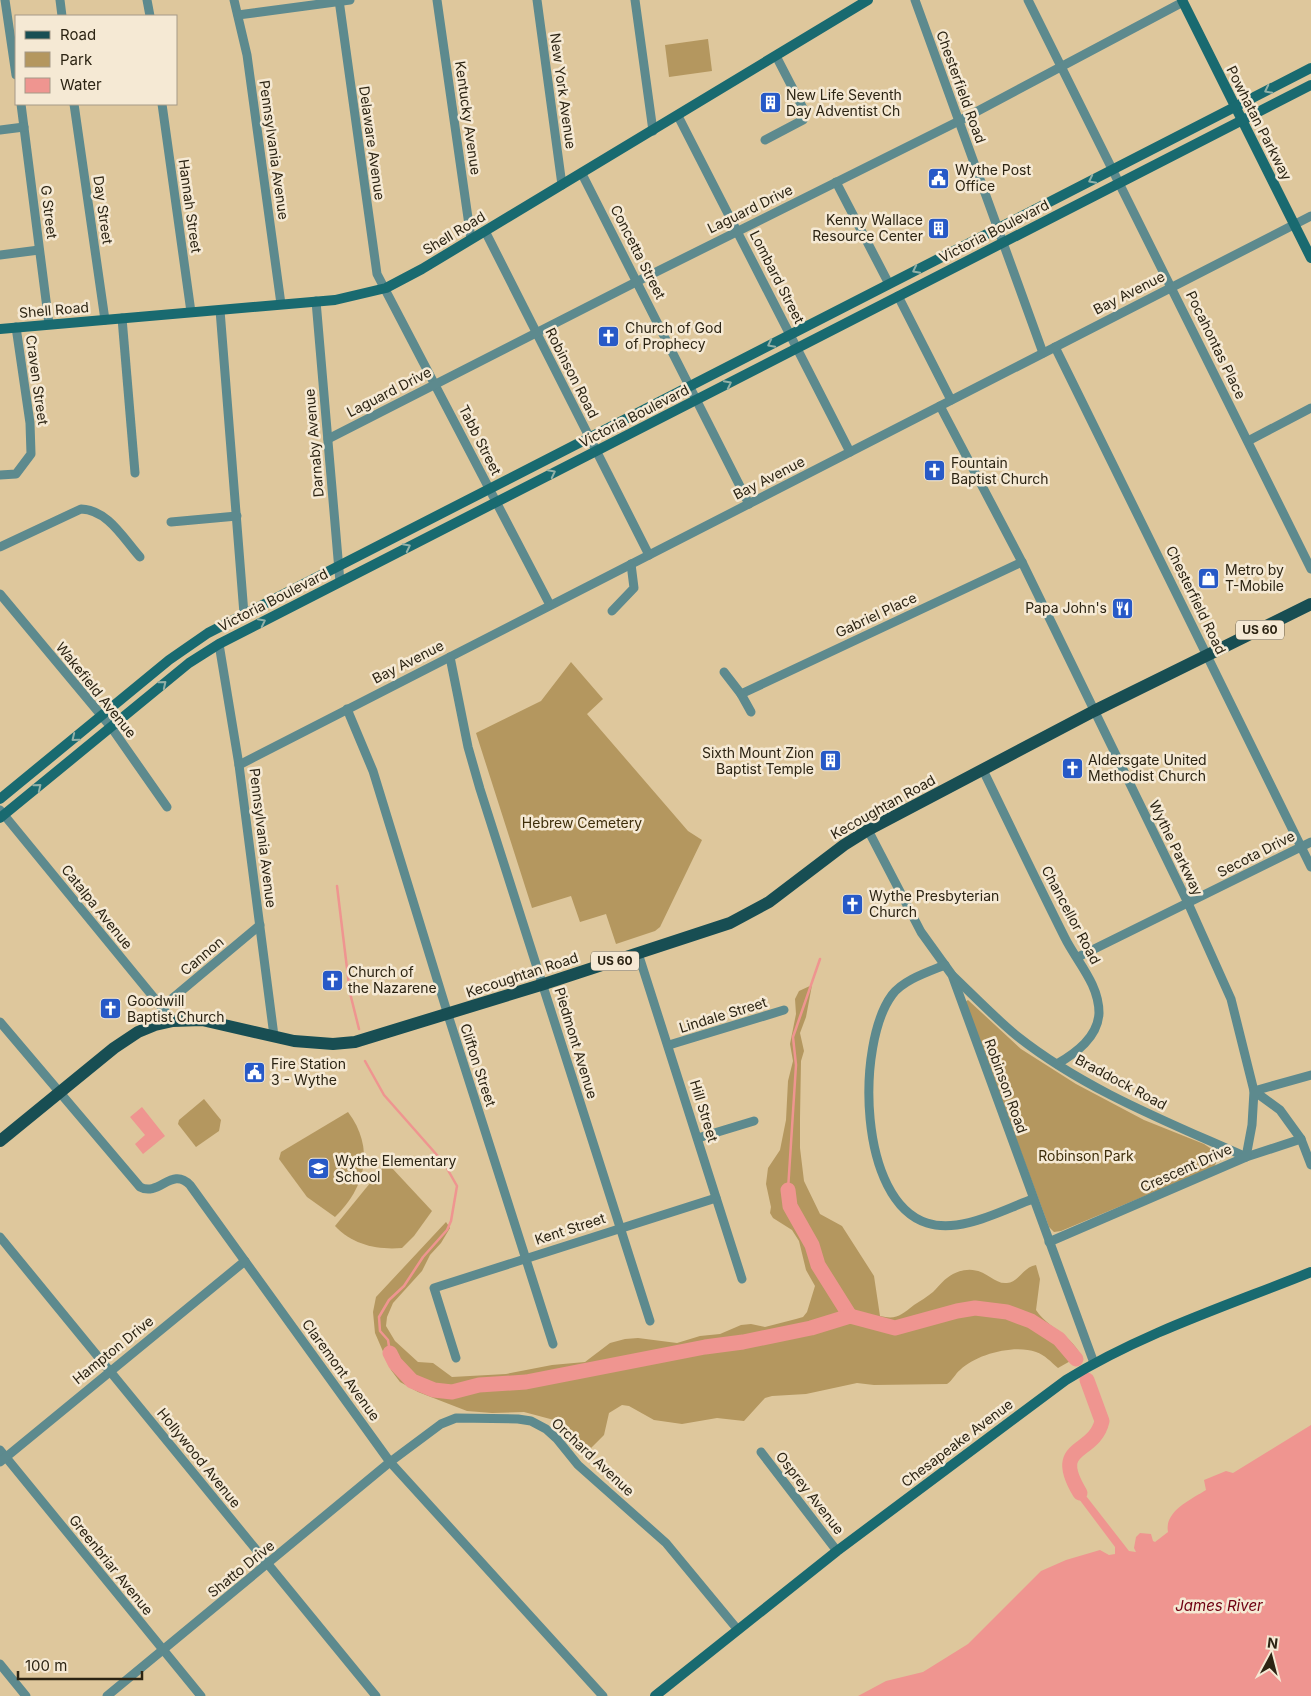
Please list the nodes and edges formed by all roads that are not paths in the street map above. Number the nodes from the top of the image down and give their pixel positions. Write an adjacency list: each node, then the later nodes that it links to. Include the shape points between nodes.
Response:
1 (5, 0): 19 (street)
2 (60, 0): 14 (street)
3 (147, 0): 15 (street)
4 (234, 0): 16 (street, Pennsylvania Avenue)
5 (350, 0): 11 (street)
6 (437, 0): 43 (street, Kentucky Avenue)
7 (537, 0): 37 (street, New York Avenue)
8 (635, 0): 31 (street)
9 (914, 0): 28 (street, Chesterfield Road)
10 (1028, 0): 18 (street, Pocahontas Place)
11 (339, 1): 16 (street); 51 (street, Delaware Avenue, via 374,263)
12 (866, 1): 17 (main road, Shell Road)
13 (1183, 1): 18 (street, Laguard Drive); 25 (main road, Powhatan Parkway)
14 (62, 15)
15 (150, 15)
16 (238, 15): 54 (street, Pennsylvania Avenue, via 247,55)
17 (776, 56): 26 (main road, Shell Road); 32 (street, via 806,114 803,120)
18 (1061, 66): 28 (street, Laguard Drive); 33 (street, Pocahontas Place)
19 (15, 68)
20 (1311, 68): 25 (main road, Victoria Boulevard, one-way to 25)
21 (1311, 85): 27 (main road, Victoria Boulevard)
22 (21, 105): 29 (street, G Street)
23 (74, 105): 58 (street, Day Street)
24 (162, 105): 56 (street, Hannah Street)
25 (1236, 106): 27 (main road, Powhatan Parkway); 33 (main road, Victoria Boulevard)
26 (678, 116): 31 (main road, Shell Road); 41 (street, Lombard Street)
27 (1243, 120): 36 (main road, Victoria Boulevard); 39 (main road, Powhatan Parkway)
28 (959, 121): 35 (street, Laguard Drive); 40 (street, Chesterfield Road)
29 (24, 126): 30 (street); 45 (street, G Street)
30 (0, 130)
31 (653, 131): 34 (main road, Shell Road)
32 (765, 140)
33 (1112, 170): 36 (street, Pocahontas Place); 40 (main road, Victoria Boulevard, one-way to 40)
34 (582, 174): 37 (main road, Shell Road); 48 (street, Concetta Street)
35 (836, 182): 41 (street, Laguard Drive); 49 (street)
36 (1119, 183): 44 (main road, Victoria Boulevard); 50 (street, Pocahontas Place)
37 (562, 185): 42 (main road, Shell Road)
38 (1311, 216): 39 (street, Bay Avenue)
39 (1294, 224): 47 (main road, Powhatan Parkway); 50 (street, Bay Avenue)
40 (998, 228): 44 (street, Chesterfield Road); 49 (main road, Victoria Boulevard, one-way to 49)
41 (738, 230): 48 (street, Laguard Drive); 63 (street, Lombard Street)
42 (485, 231): 43 (main road, Shell Road); 62 (street, Robinson Road)
43 (471, 240): 51 (main road, Shell Road)
44 (1004, 242): 52 (main road, Victoria Boulevard); 66 (street, Chesterfield Road)
45 (39, 250): 46 (street); 59 (street, G Street)
46 (0, 255)
47 (1311, 258)
48 (638, 281): 62 (street, Laguard Drive); 68 (street, Concetta Street)
49 (889, 284): 63 (main road, Victoria Boulevard)
50 (1172, 287): 64 (street, Bay Avenue); 75 (street, Pocahontas Place)
51 (386, 288): 53 (main road, Shell Road); 67 (street, Tabb Street)
52 (898, 296): 65 (main road, Victoria Boulevard); 70 (street)
53 (316, 302): 54 (main road, Shell Road); 74 (street, Darnaby Avenue)
54 (281, 304): 55 (main road, Shell Road)
55 (220, 310): 56 (main road, Shell Road); 83 (street)
56 (192, 312): 57 (main road, Shell Road)
57 (122, 318): 58 (main road, Shell Road); 78 (street)
58 (105, 320): 59 (main road, Shell Road)
59 (49, 324): 60 (main road, Shell Road)
60 (16, 327): 61 (main road, Shell Road); 79 (street, Craven Street, via 30,423 31,454 16,474)
61 (0, 329)
62 (536, 334): 67 (street, Laguard Drive); 73 (street, Robinson Road)
63 (790, 334): 65 (street, Lombard Street); 68 (main road, Victoria Boulevard, one-way to 68)
64 (1055, 347): 66 (street, Bay Avenue); 99 (street, Chesterfield Road)
65 (797, 348): 69 (main road, Victoria Boulevard, one-way to 65); 77 (street, Lombard Street)
66 (1043, 353): 70 (street, Bay Avenue)
67 (435, 384): 74 (street, Laguard Drive); 80 (street, Tabb Street)
68 (690, 386): 69 (street, Concetta Street); 73 (main road, Victoria Boulevard)
69 (697, 400): 76 (main road, Victoria Boulevard); 82 (street, Concetta Street)
70 (951, 400): 71 (street, Bay Avenue)
71 (940, 406): 77 (street, Bay Avenue); 88 (street, Wythe Parkway)
72 (1311, 408): 75 (street)
73 (590, 437): 76 (street, Robinson Road); 80 (main road, Victoria Boulevard)
74 (328, 439): 90 (street, Darnaby Avenue)
75 (1248, 441): 91 (street, Pocahontas Place)
76 (597, 450): 81 (main road, Victoria Boulevard, one-way to 76); 86 (street, Robinson Road)
77 (850, 452): 82 (street, Bay Avenue)
78 (135, 473)
79 (0, 475)
80 (489, 489): 81 (street, Tabb Street); 90 (main road, Victoria Boulevard)
81 (496, 502): 92 (main road, Victoria Boulevard, one-way to 81); 95 (street, Tabb Street)
82 (749, 504): 86 (street, Bay Avenue)
83 (236, 516): 84 (street); 97 (street)
84 (171, 522)
85 (0, 546): 87 (street, via 81,509 94,509 104,515)
86 (649, 555): 89 (street, Bay Avenue)
87 (140, 557)
88 (1022, 562): 102 (street, Gabriel Place); 104 (street, Wythe Parkway)
89 (631, 564): 95 (street, Bay Avenue); 96 (street, via 634,588)
90 (338, 566): 92 (street, Darnaby Avenue); 97 (main road, Victoria Boulevard)
91 (1311, 569)
92 (340, 582): 98 (main road, Victoria Boulevard, one-way to 92)
93 (0, 594): 106 (street, Wakefield Avenue)
94 (1311, 604): 99 (main road, Kecoughtan Road / US 60)
95 (550, 605): 100 (street, Bay Avenue)
96 (612, 611)
97 (244, 614): 106 (main road, Victoria Boulevard, via 188,645)
98 (219, 644): 107 (main road, Victoria Boulevard, one-way to 98, via 189,663); 108 (street, Pennsylvania Avenue)
99 (1208, 656): 104 (main road, Kecoughtan Road / US 60); 115 (street, Chesterfield Road)
100 (450, 657): 103 (street, Bay Avenue); 123 (street, Piedmont Avenue, via 480,789)
101 (724, 672): 102 (street)
102 (741, 694): 105 (street)
103 (347, 709): 108 (street, Bay Avenue); 126 (street, Clifton Street, via 373,771)
104 (1094, 711): 109 (main road, Kecoughtan Road / US 60); 117 (street, Wythe Parkway)
105 (750, 712)
106 (102, 716): 107 (street, Wakefield Avenue); 110 (main road, Victoria Boulevard, one-way to 110)
107 (111, 727): 111 (street, Wakefield Avenue); 112 (main road, Victoria Boulevard, one-way to 107)
108 (239, 764): 118 (street, Pennsylvania Avenue)
109 (983, 770): 113 (main road, Kecoughtan Road / US 60); 120 (street, Chancellor Road, via 1067,941)
110 (0, 799)
111 (167, 807)
112 (1, 814): 124 (street, Catalpa Avenue)
113 (868, 830): 119 (main road, Kecoughtan Road / US 60, via 751,913); 121 (street, Robinson Road, via 922,932)
114 (1311, 842): 115 (street, Secota Drive)
115 (1302, 846): 116 (street, Chesterfield Road); 117 (street, Secota Drive)
116 (1311, 867)
117 (1188, 903): 120 (street, Secota Drive); 133 (street, Wythe Parkway, via 1231,999)
118 (260, 925): 124 (street, Cannon); 129 (street, Pennsylvania Avenue)
119 (638, 953): 123 (main road, Kecoughtan Road / US 60); 130 (street, Hill Street)
120 (1078, 957): 131 (street, Chancellor Road, via 1093,986 1099,1015 1088,1040 1073,1055)
121 (944, 965): 122 (street, Robinson Road); 142 (street, via 894,992 881,1013 874,1034 870,1057 869,1115 885,1180 895,1199 910,1215 945,1226 966,1223)
122 (952, 975): 131 (street, Braddock Road, via 1017,1036); 142 (street, Robinson Road)
123 (544, 984): 126 (main road, Kecoughtan Road / US 60); 143 (street, Piedmont Avenue)
124 (162, 1007): 127 (street, Catalpa Avenue)
125 (784, 1010): 130 (street, Lindale Street)
126 (448, 1015): 129 (main road, Kecoughtan Road / US 60, via 355,1042 312,1043); 146 (street, Clifton Street)
127 (173, 1021): 129 (main road, Kecoughtan Road / US 60, via 218,1021); 134 (main road, Kecoughtan Road / US 60, via 138,1032)
128 (0, 1022): 134 (street, Claremont Avenue)
129 (274, 1036)
130 (669, 1045): 136 (street, Hill Street)
131 (1057, 1064): 139 (street, Braddock Road, via 1139,1109)
132 (1311, 1075): 133 (street)
133 (1254, 1091): 137 (street, via 1280,1110); 139 (street, Crescent Drive)
134 (58, 1093): 138 (main road, Kecoughtan Road / US 60); 147 (street, Claremont Avenue, via 140,1187 152,1190 174,1178 188,1182)
135 (754, 1121): 136 (street)
136 (698, 1138): 141 (street, Hill Street)
137 (1301, 1139): 139 (street); 140 (street)
138 (0, 1141)
139 (1246, 1157): 145 (street, Crescent Drive)
140 (1311, 1165)
141 (716, 1198): 143 (street, Kent Street); 149 (street, Hill Street)
142 (1032, 1199): 145 (street, Robinson Road)
143 (619, 1228): 146 (street, Kent Street); 150 (street, Piedmont Avenue)
144 (0, 1237): 154 (street, Hollywood Avenue)
145 (1049, 1242): 153 (street, Robinson Road)
146 (526, 1257): 151 (street, Clifton Street); 152 (street, Kent Street, via 434,1288)
147 (245, 1261): 154 (street, Hampton Drive); 157 (street, Claremont Avenue)
148 (1311, 1272): 153 (main road, Chesapeake Avenue)
149 (742, 1279)
150 (650, 1321)
151 (553, 1344)
152 (456, 1358)
153 (1094, 1363): 158 (main road, Chesapeake Avenue, via 1000,1428)
154 (110, 1370): 156 (street, Hampton Drive); 159 (street, Hollywood Avenue)
155 (761, 1452): 158 (street, Osprey Avenue)
156 (2, 1456): 161 (street, Greenbriar Avenue)
157 (390, 1462): 159 (street, Shatto Drive); 160 (street, Orchard Avenue, via 440,1424 456,1418 518,1419 539,1425 557,1438 578,1465 666,1542); 167 (street, Claremont Avenue)
158 (837, 1551): 160 (main road, Chesapeake Avenue)
159 (269, 1564): 161 (street, Shatto Drive); 166 (street, Hollywood Avenue)
160 (738, 1630): 168 (main road, Chesapeake Avenue)
161 (162, 1650): 164 (street, Shatto Drive); 165 (street, Greenbriar Avenue)
162 (0, 1664): 163 (street)
163 (26, 1696)
164 (107, 1696)
165 (201, 1696)
166 (376, 1696)
167 (603, 1696)
168 (655, 1696)

